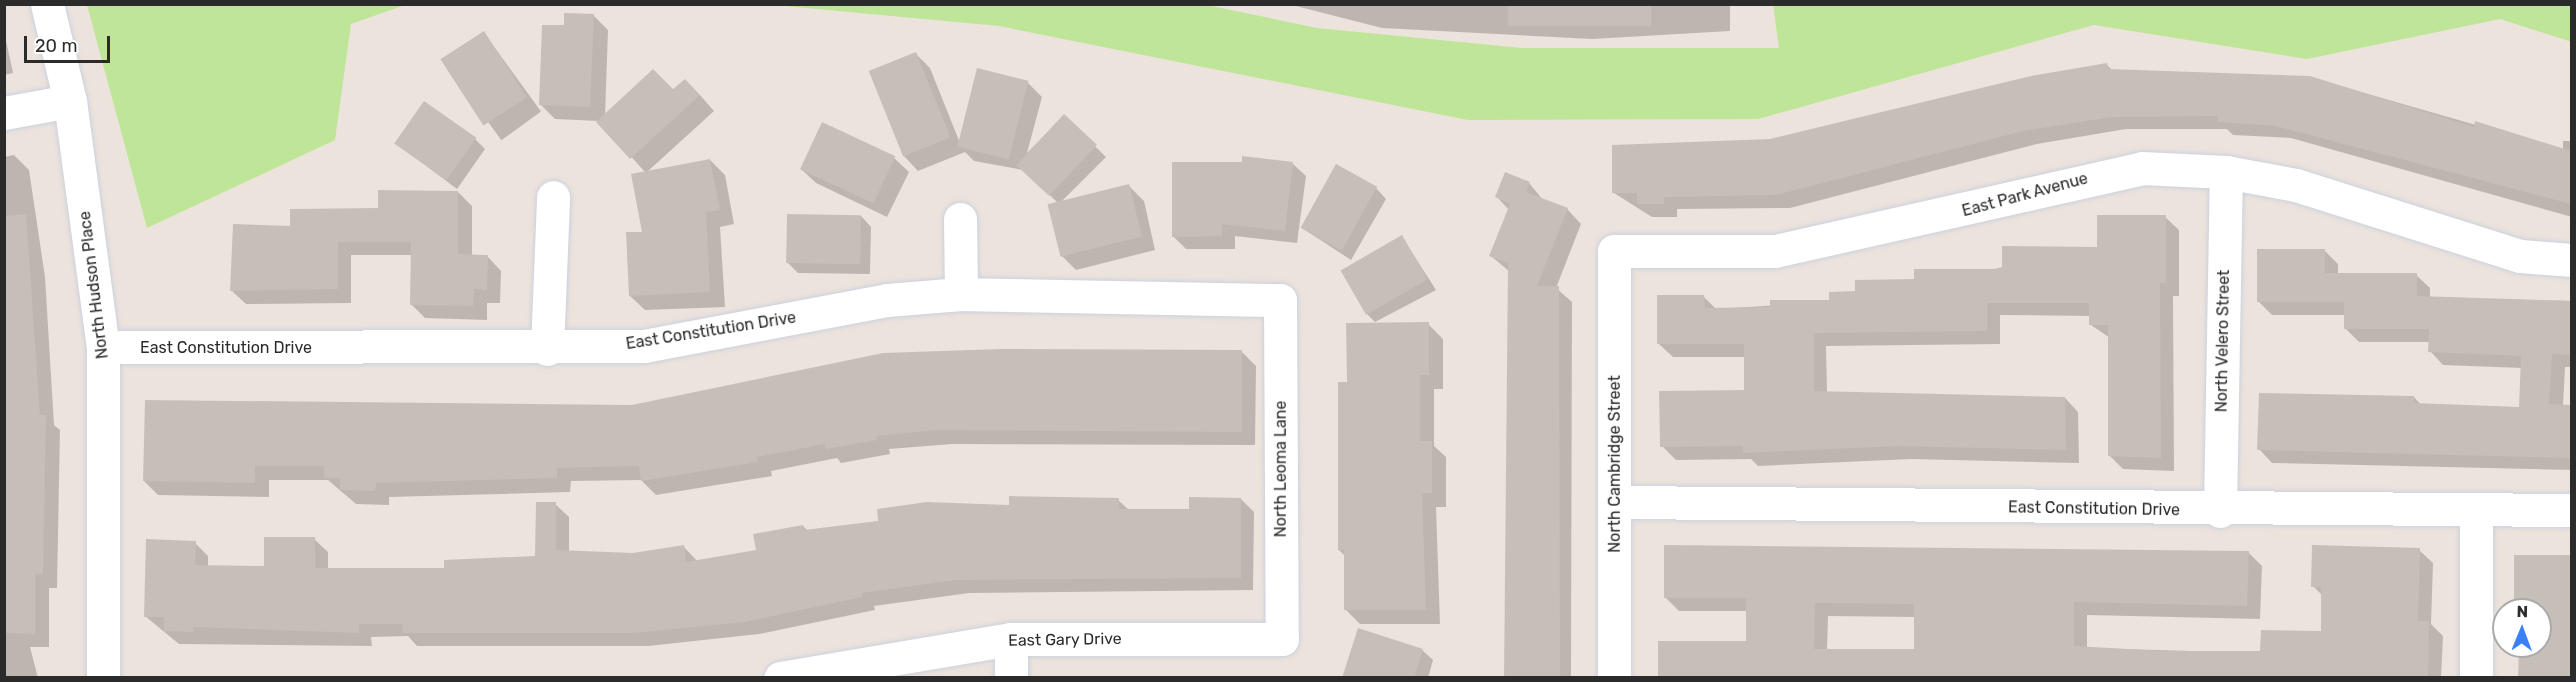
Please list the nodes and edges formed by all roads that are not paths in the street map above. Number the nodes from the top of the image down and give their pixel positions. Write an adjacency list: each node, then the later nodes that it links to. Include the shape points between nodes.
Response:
1 (47, 4): 2 (street, North Hudson Place)
2 (70, 101): 3 (street); 11 (street, North Hudson Place)
3 (4, 113)
4 (2226, 172): 7 (street, East Park Avenue, via 2142,168 1775,251); 8 (street, East Park Avenue, via 2296,184 2520,256); 16 (street, North Velero Street)
5 (553, 197): 12 (street)
6 (960, 219): 9 (street)
7 (1614, 251): 13 (street, North Cambridge Street)
8 (2571, 260)
9 (960, 294): 10 (street, East Constitution Drive); 12 (street, East Constitution Drive, via 887,300 644,346)
10 (1280, 300): 18 (street, North Leoma Lane)
11 (103, 347): 12 (street, East Constitution Drive); 19 (street, North Hudson Place)
12 (548, 349)
13 (1616, 502): 16 (street, East Constitution Drive); 22 (street, North Cambridge Street)
14 (2476, 510): 15 (street, East Constitution Drive); 16 (street, East Constitution Drive); 23 (street)
15 (2571, 510)
16 (2220, 511)
17 (1011, 639): 18 (street, East Gary Drive); 20 (street, East Gary Drive); 21 (street)
18 (1282, 639)
19 (103, 678)
20 (780, 678)
21 (1011, 678)
22 (1614, 678)
23 (2476, 678)

